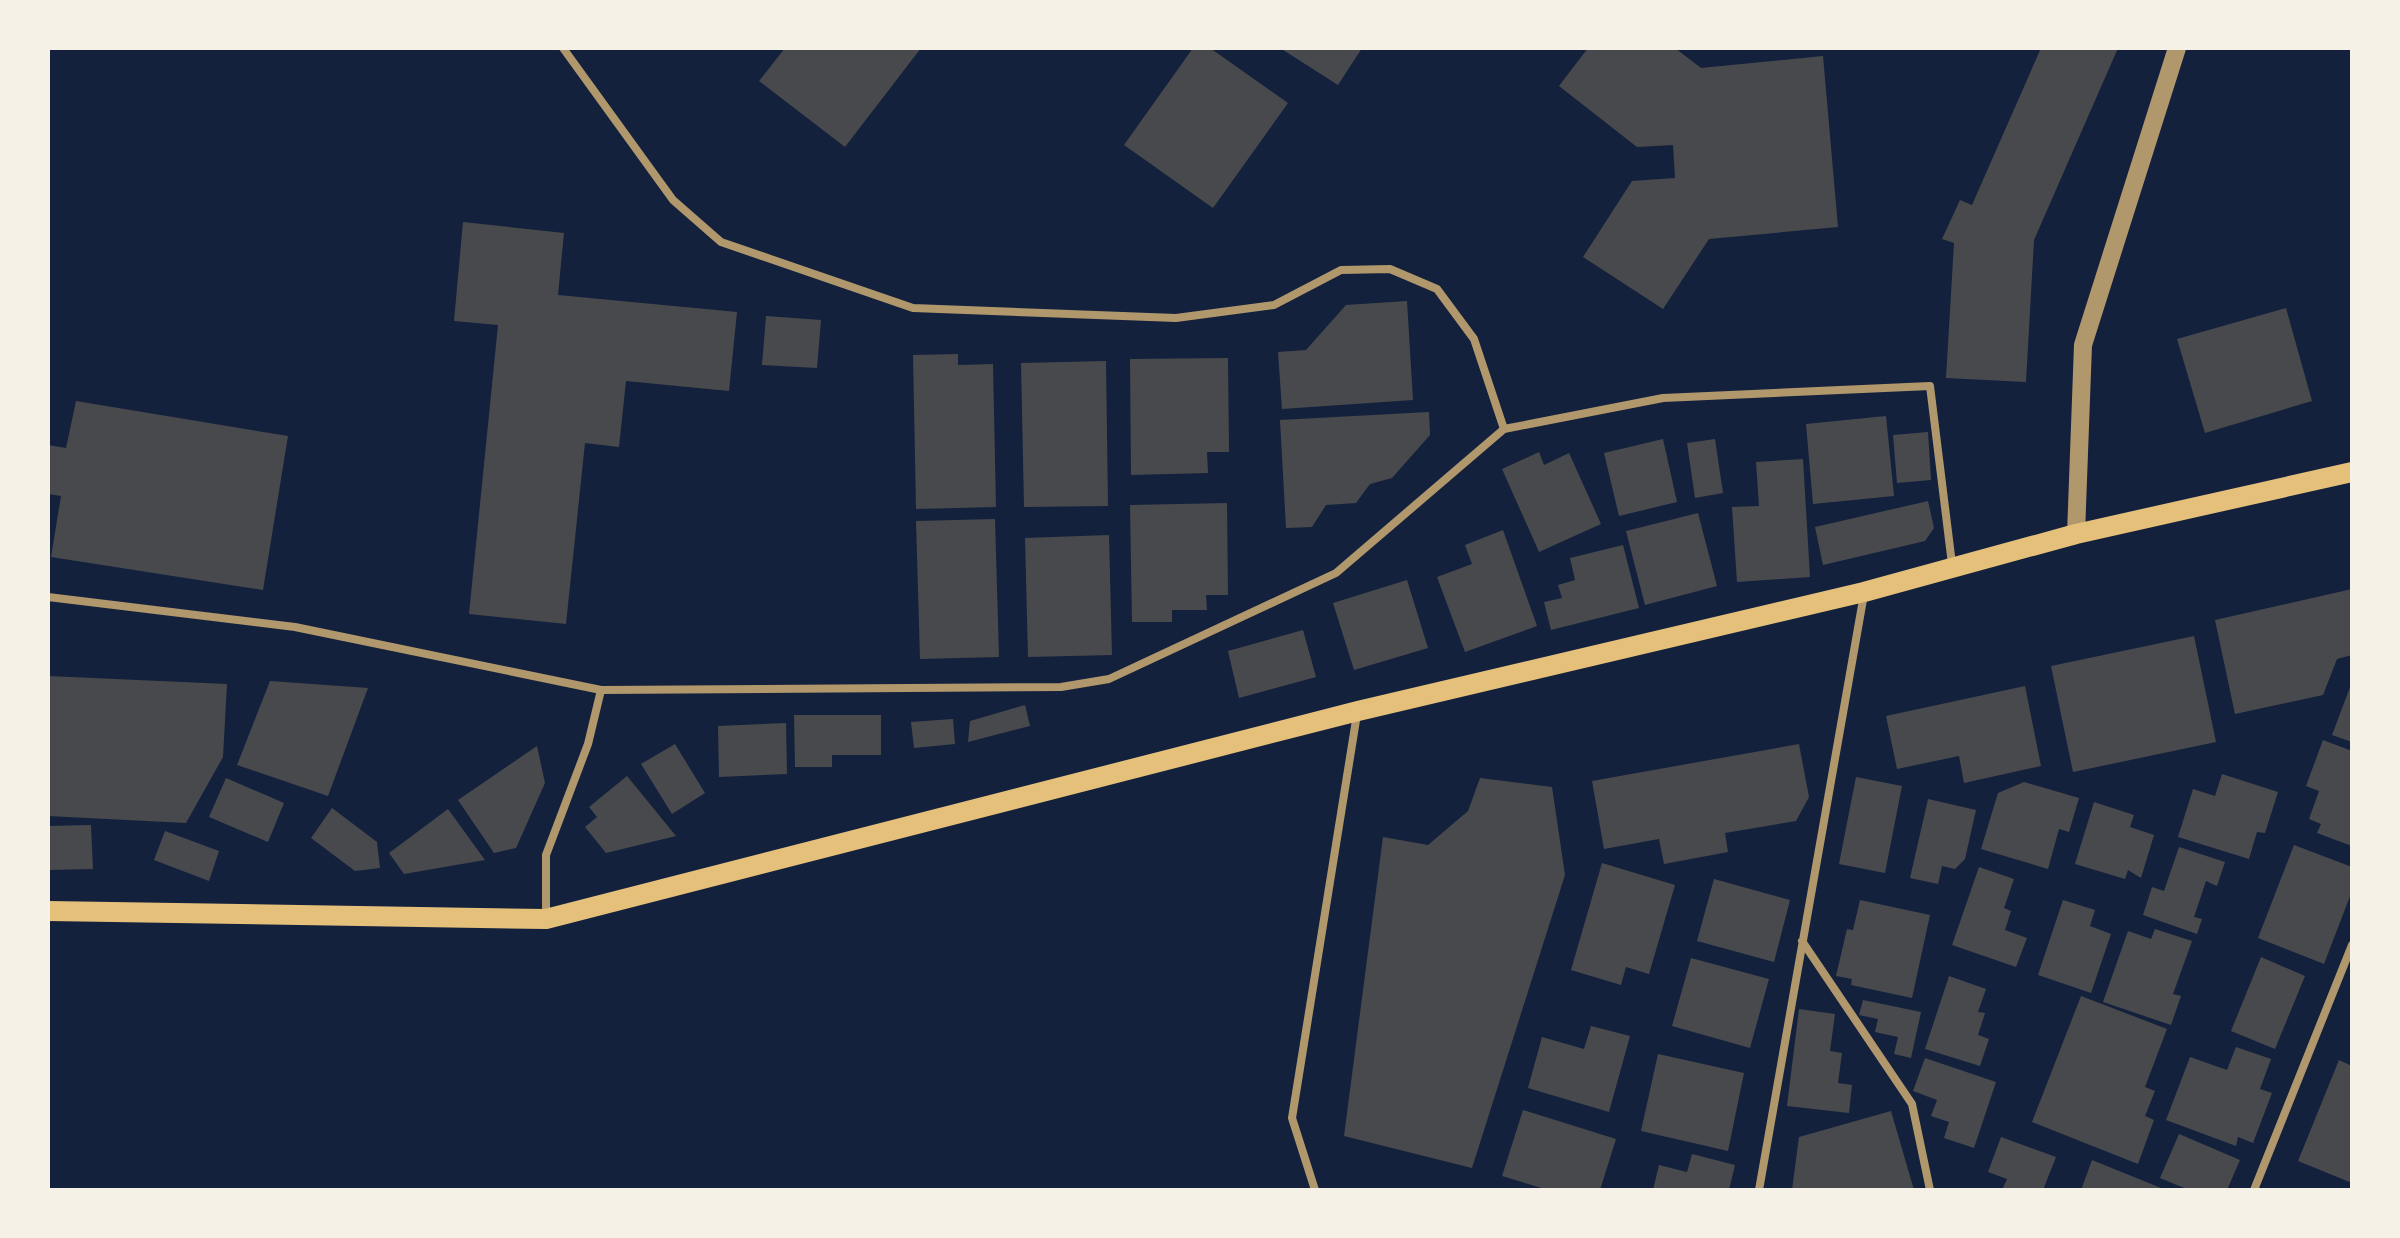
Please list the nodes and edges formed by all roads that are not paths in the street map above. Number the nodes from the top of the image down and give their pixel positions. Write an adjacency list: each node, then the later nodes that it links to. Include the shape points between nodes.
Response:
1 (563, 48): 3 (lane, via 673,200 721,242 912,308 1176,318 1274,305 1340,270 1390,269 1437,289 1474,339)
2 (2177, 48): 5 (street, via 2084,345)
3 (1504, 429): 6 (lane, via 1663,398 1930,386); 9 (lane, via 1336,573 1109,679 1060,687)
4 (2352, 472): 5 (main road)
5 (2076, 534): 6 (main road)
6 (1953, 567): 7 (main road)
7 (1864, 592): 10 (main road); 13 (lane)
8 (48, 598): 9 (lane, via 295,627)
9 (600, 690): 12 (lane, via 588,744 546,854)
10 (1358, 711): 12 (main road); 15 (lane, via 1292,1118)
11 (48, 911): 12 (main road)
12 (546, 919)
13 (1802, 941): 16 (lane); 17 (lane, via 1912,1104)
14 (2352, 945): 18 (lane)
15 (1315, 1190)
16 (1759, 1190)
17 (1930, 1190)
18 (2254, 1190)

